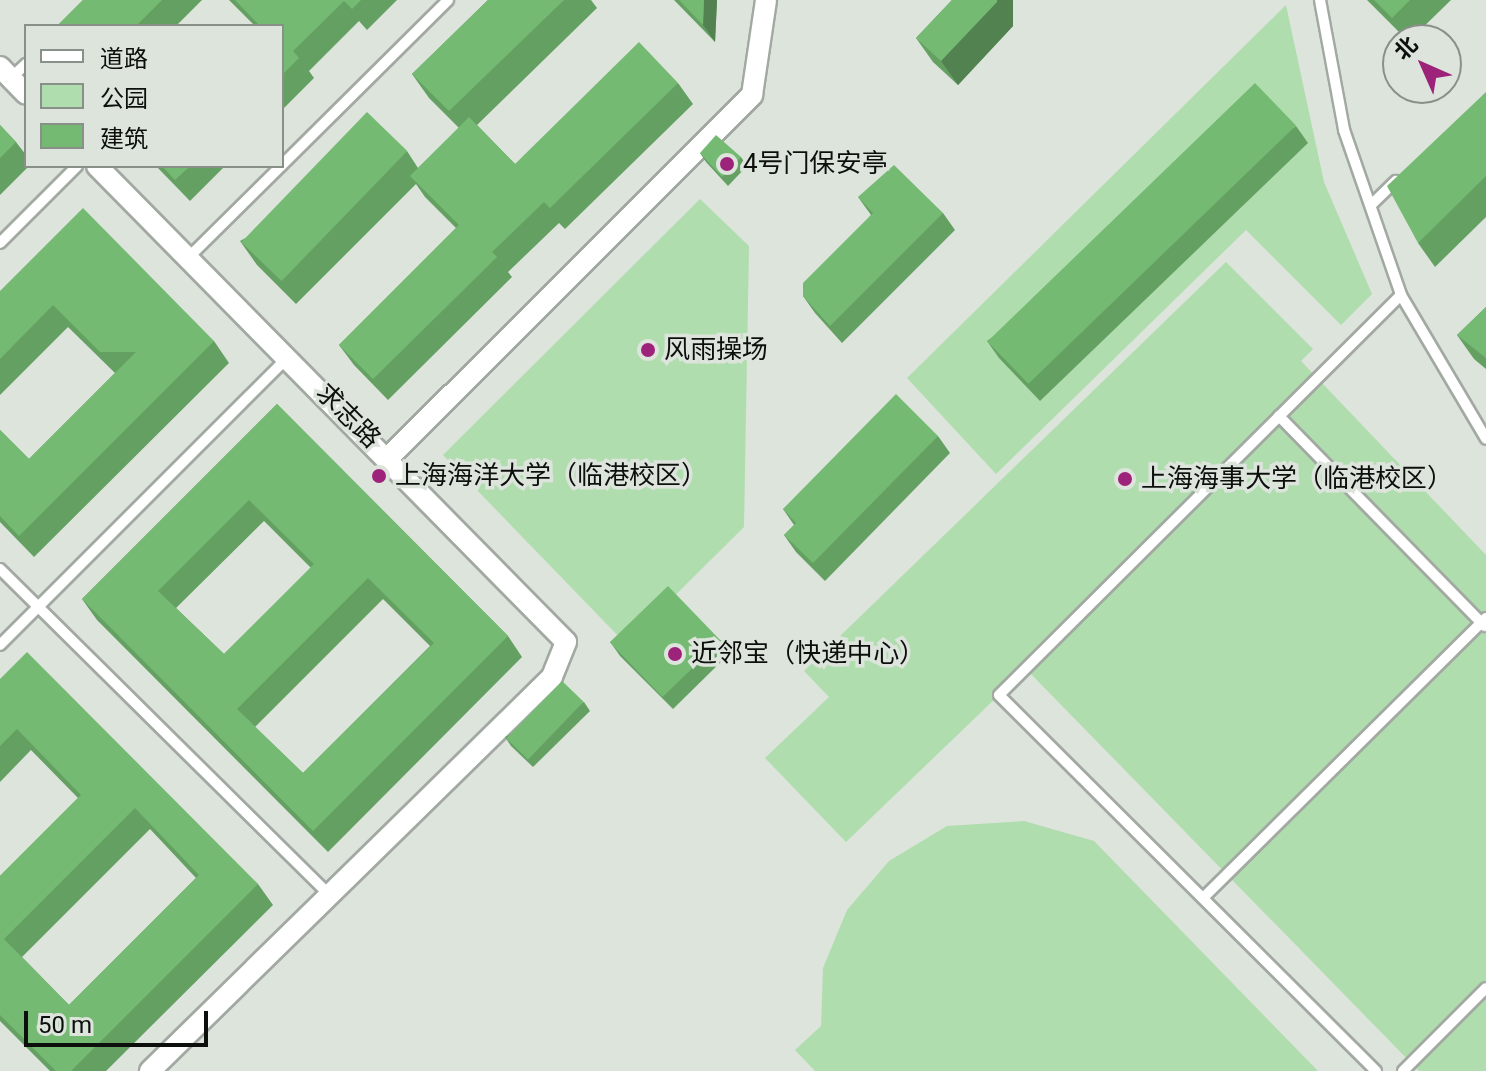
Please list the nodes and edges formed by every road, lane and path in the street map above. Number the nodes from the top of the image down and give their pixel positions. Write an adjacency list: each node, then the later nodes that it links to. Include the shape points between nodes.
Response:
1 (448, 0): 6 (lane)
2 (766, 0): 18 (street, via 752,95)
3 (1320, 0): 11 (lane, via 1344,130)
4 (12, 70): 5 (street)
5 (24, 91)
6 (284, 162)
7 (75, 168): 12 (lane)
8 (99, 168): 13 (street, 求志路)
9 (278, 168): 13 (lane)
10 (1402, 175): 11 (lane)
11 (1371, 205): 14 (lane)
12 (0, 243)
13 (189, 257): 15 (street, 求志路)
14 (1401, 295): 16 (lane); 17 (lane)
15 (288, 357): 18 (street, 求志路); 20 (lane)
16 (1279, 416): 21 (lane); 24 (lane, via 999,695)
17 (1486, 439)
18 (389, 457): 23 (street, 求志路, via 566,642 552,677)
19 (0, 569): 20 (lane)
20 (38, 607): 22 (lane); 23 (lane)
21 (1485, 622): 24 (lane)
22 (0, 645)
23 (327, 893): 26 (street)
24 (1203, 898): 27 (lane)
25 (1486, 988): 28 (lane)
26 (150, 1071)
27 (1376, 1071)
28 (1403, 1071)

